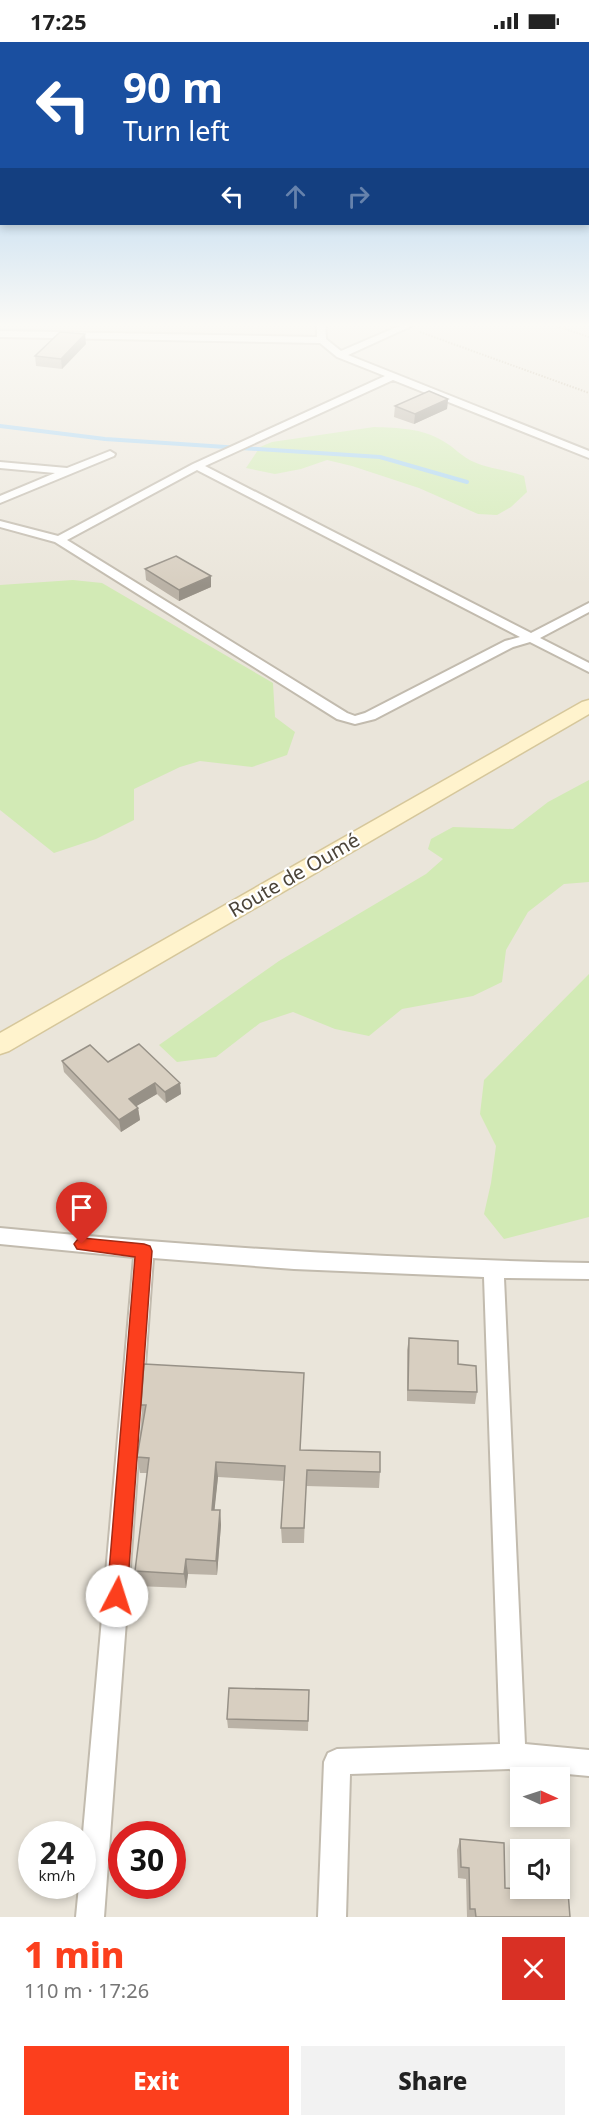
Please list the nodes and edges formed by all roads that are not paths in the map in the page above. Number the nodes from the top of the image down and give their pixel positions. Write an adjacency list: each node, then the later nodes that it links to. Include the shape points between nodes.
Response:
1 (317, 410): 6 (street)
2 (479, 410): 4 (street)
3 (110, 454): 7 (street)
4 (589, 455)
5 (0, 465): 7 (street)
6 (197, 465): 10 (street); 12 (street)
7 (69, 471): 8 (street)
8 (0, 501)
9 (0, 524): 10 (street)
10 (59, 540): 12 (street, via 355,720 370,716 509,644)
11 (589, 607): 12 (street)
12 (531, 638): 13 (street)
13 (589, 668)
14 (589, 706): 15 (main road, Route de Oumé)
15 (0, 1045)
16 (0, 1236): 17 (street)
17 (144, 1251): 18 (street); 22 (street)
18 (494, 1270): 19 (street); 20 (street)
19 (589, 1271)
20 (513, 1756): 21 (street); 23 (street, via 337,1762)
21 (589, 1762)
22 (90, 1917)
23 (332, 1917)

